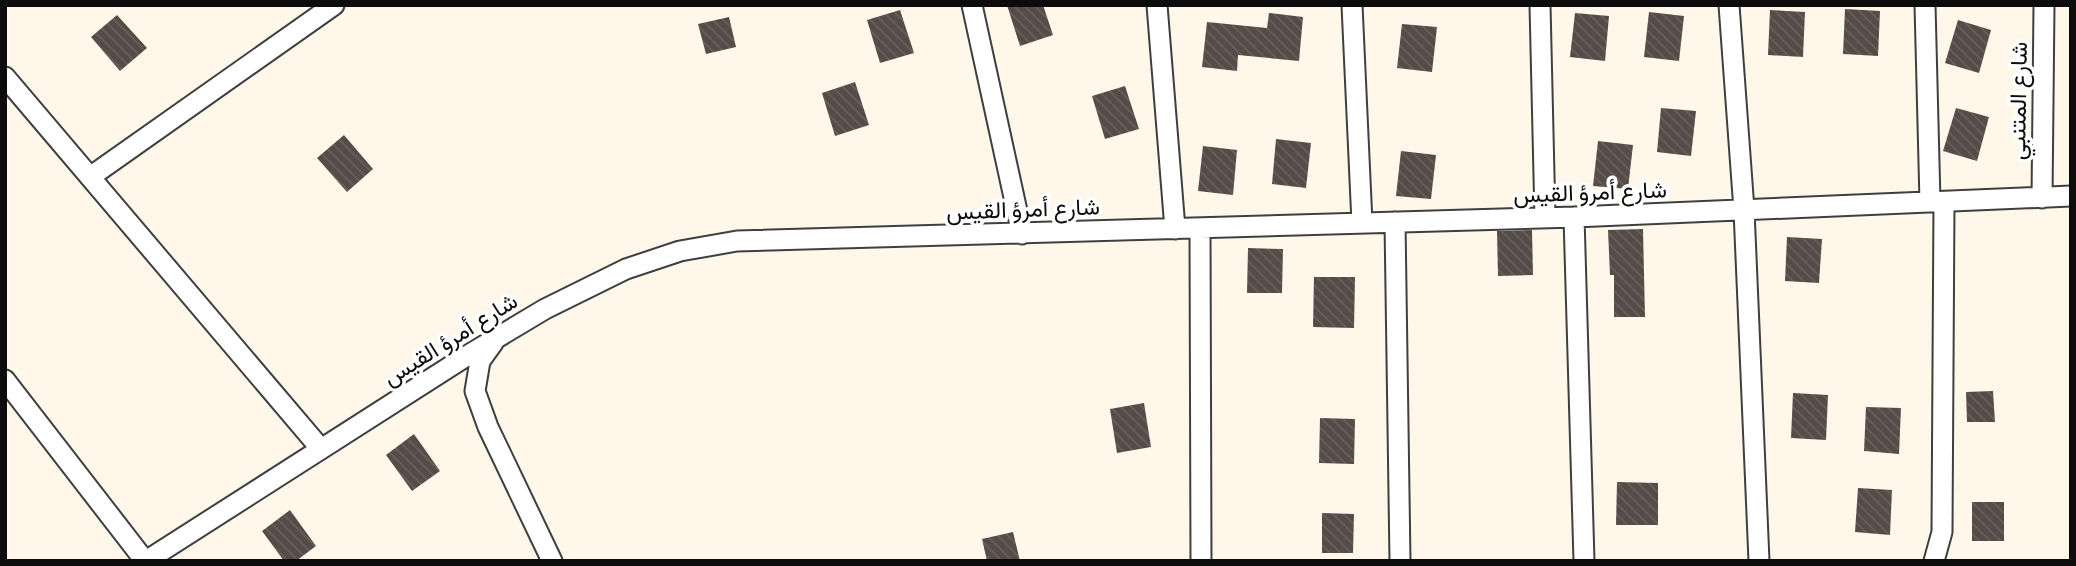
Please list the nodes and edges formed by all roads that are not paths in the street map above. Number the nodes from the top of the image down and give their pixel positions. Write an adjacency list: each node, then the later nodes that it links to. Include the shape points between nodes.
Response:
1 (334, 5): 10 (street)
2 (972, 5): 21 (street)
3 (1157, 5): 19 (street)
4 (1352, 5): 18 (street)
5 (1540, 5): 16 (street)
6 (1730, 5): 14 (street)
7 (1925, 5): 13 (street)
8 (2044, 5): 12 (street, شارع المتنبي)
9 (5, 77): 10 (street)
10 (90, 177): 24 (street)
11 (2071, 196): 12 (street, شارع أمرؤ القيس)
12 (2042, 198): 13 (street, شارع أمرؤ القيس)
13 (1937, 202): 14 (street, شارع أمرؤ القيس); 31 (street, via 1942,532)
14 (1744, 210): 15 (street, شارع أمرؤ القيس); 30 (street)
15 (1574, 217): 16 (street, شارع أمرؤ القيس); 29 (street)
16 (1545, 218): 17 (street, شارع أمرؤ القيس)
17 (1395, 222): 18 (street, شارع أمرؤ القيس); 28 (street)
18 (1362, 223): 20 (street, شارع أمرؤ القيس)
19 (1175, 229): 20 (street, شارع أمرؤ القيس); 21 (street, شارع أمرؤ القيس)
20 (1200, 229): 27 (street)
21 (1022, 234): 22 (street, شارع أمرؤ القيس, via 737,241 680,251 626,269)
22 (498, 337): 24 (street, شارع أمرؤ القيس); 26 (street, via 480,361 475,391)
23 (5, 380): 25 (street)
24 (321, 449): 25 (street, شارع أمرؤ القيس)
25 (145, 561)
26 (552, 561)
27 (1201, 561)
28 (1400, 561)
29 (1584, 561)
30 (1759, 561)
31 (1934, 561)

